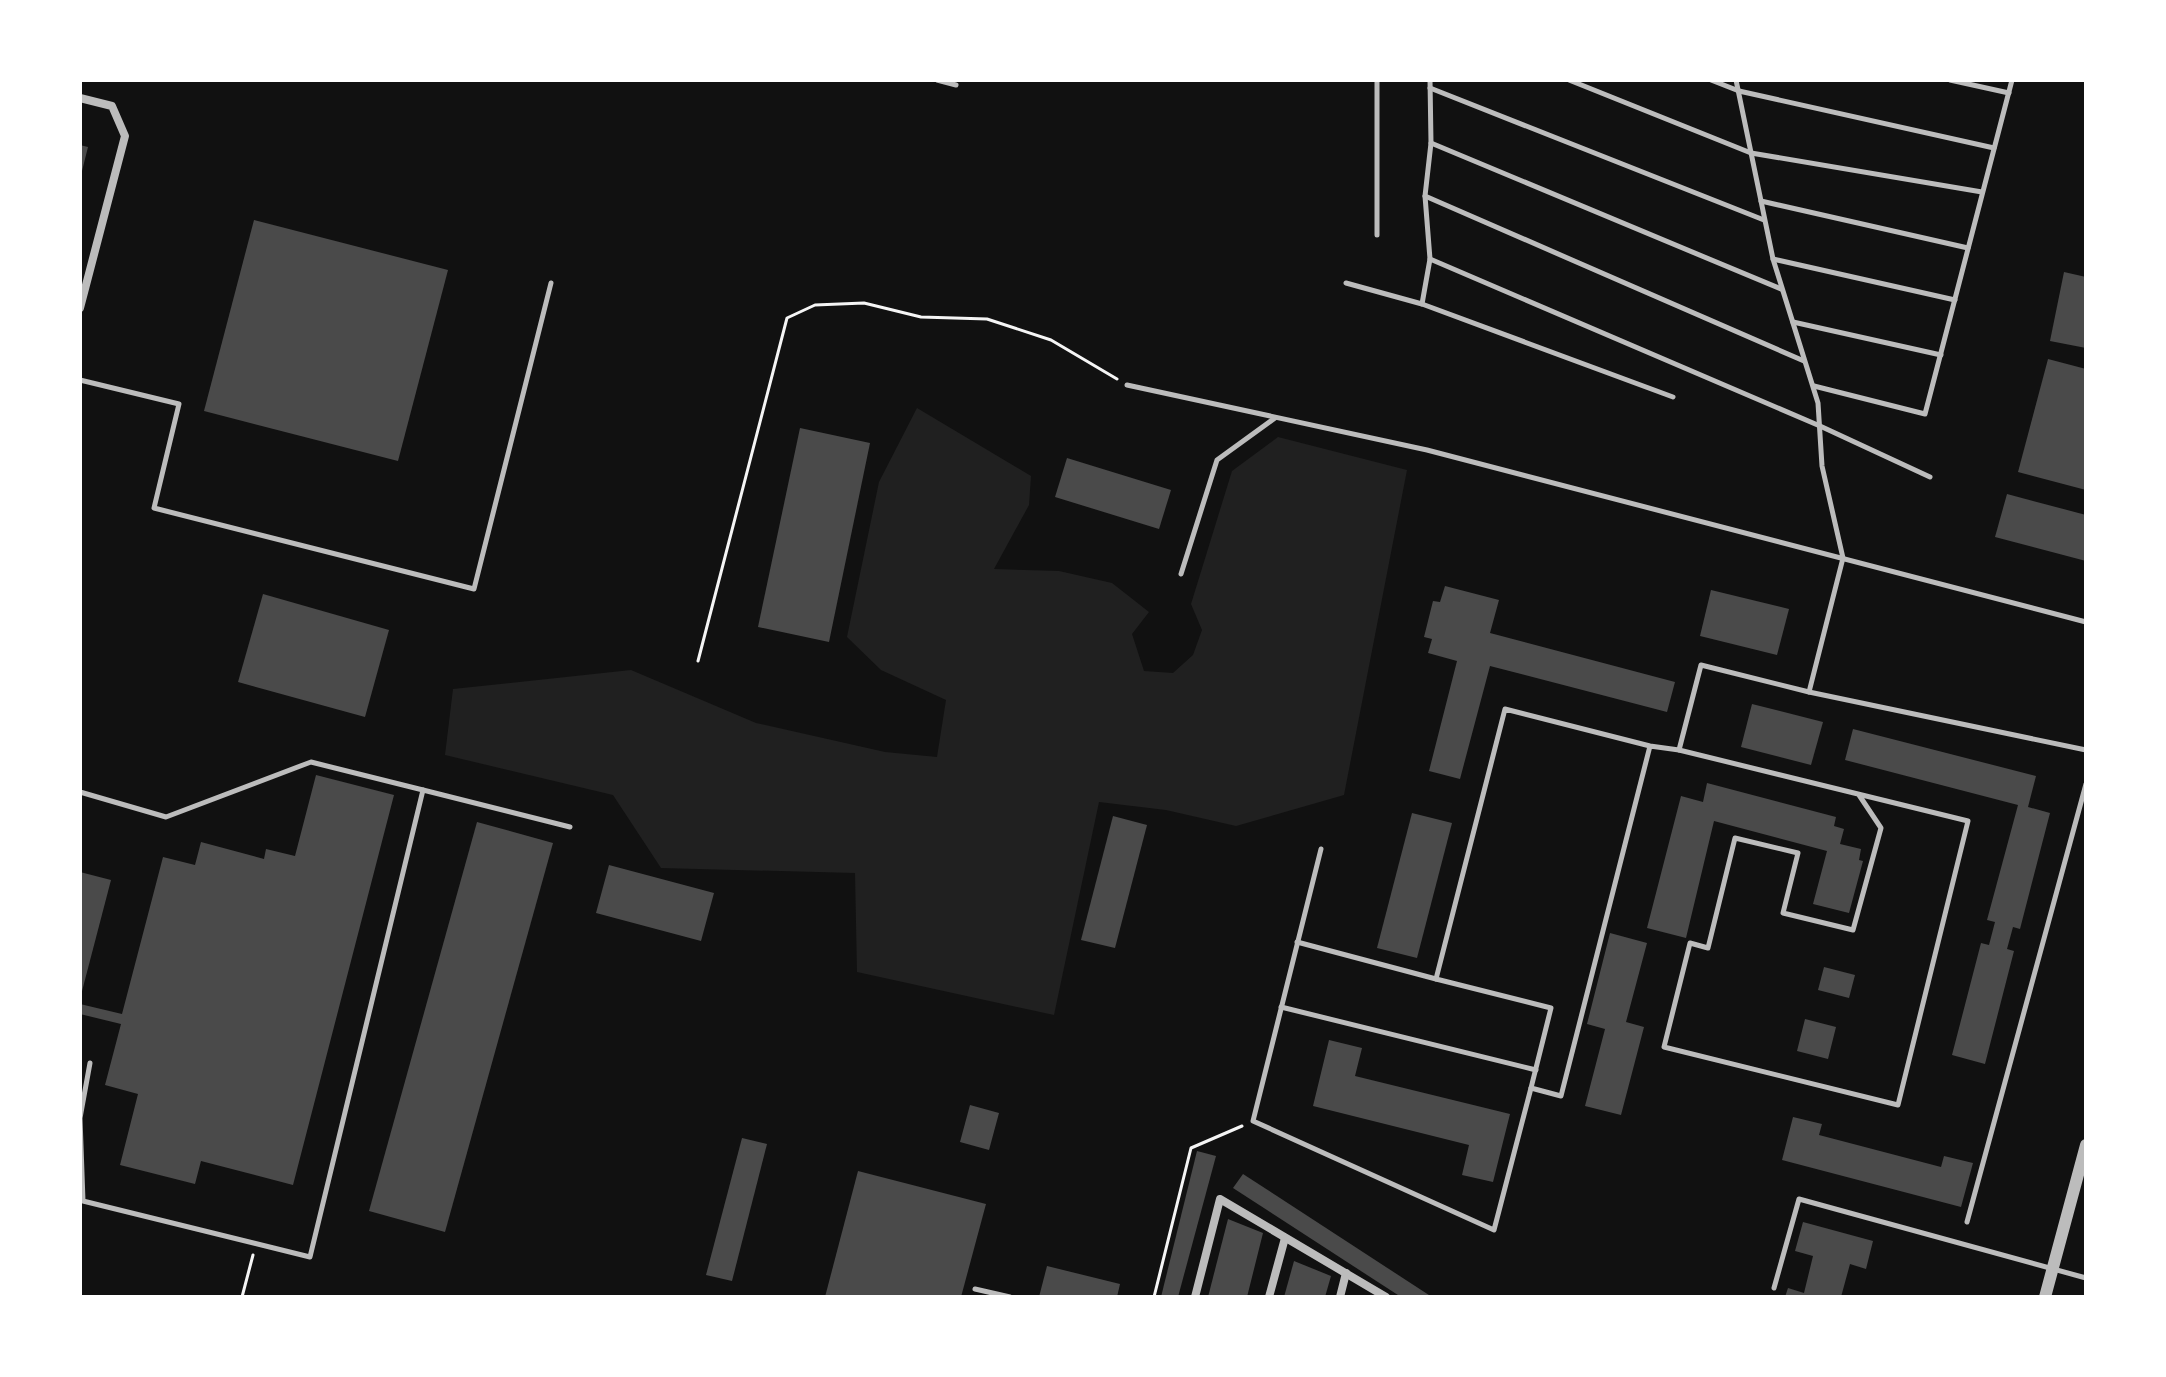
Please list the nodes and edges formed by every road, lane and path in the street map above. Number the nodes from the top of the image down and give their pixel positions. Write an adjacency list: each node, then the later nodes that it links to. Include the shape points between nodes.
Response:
1 (937, 80): 9 (lane)
2 (1377, 80): 21 (lane)
3 (1430, 80): 10 (lane)
4 (1569, 80): 16 (lane)
5 (1711, 80): 11 (lane)
6 (1736, 80): 11 (lane)
7 (1950, 80): 12 (lane)
8 (2012, 80): 12 (lane)
9 (956, 85)
10 (1430, 88): 14 (lane); 20 (lane)
11 (1739, 91): 15 (lane); 16 (lane)
12 (2009, 93): 15 (lane)
13 (80, 98): 26 (street, via 112,106 125,136)
14 (1431, 143): 18 (lane); 29 (lane)
15 (1994, 148): 17 (lane)
16 (1751, 153): 17 (lane); 19 (lane)
17 (1983, 192): 22 (lane)
18 (1425, 196): 23 (lane); 35 (lane)
19 (1761, 201): 20 (lane); 22 (lane)
20 (1765, 220): 24 (lane)
21 (1377, 235)
22 (1968, 248): 30 (lane)
23 (1430, 259): 31 (lane); 41 (lane)
24 (1773, 259): 29 (lane); 30 (lane)
25 (80, 264): 26 (lane)
26 (91, 266): 32 (street)
27 (551, 283): 36 (lane, via 474,589 154,508 179,404)
28 (1346, 283): 31 (lane)
29 (1782, 289): 33 (lane)
30 (1955, 300): 34 (lane)
31 (1422, 304): 39 (lane)
32 (80, 308)
33 (1792, 322): 34 (lane); 35 (lane)
34 (1941, 355): 38 (lane, via 1925,414)
35 (1805, 361): 38 (lane)
36 (80, 380)
37 (1127, 385): 40 (lane); 46 (path, via 1051,340 987,319 921,317 864,303 815,305 787,318)
38 (1813, 386): 41 (lane)
39 (1673, 397)
40 (1276, 417): 43 (lane, via 1427,450); 44 (lane, via 1217,460)
41 (1820, 426): 42 (lane); 43 (lane, via 1822,466)
42 (1930, 477)
43 (1843, 558): 45 (lane); 47 (lane)
44 (1181, 574)
45 (2086, 622)
46 (698, 661)
47 (1809, 692): 49 (lane, via 1701,665); 50 (lane)
48 (1650, 746): 49 (lane); 58 (lane, via 1505,709); 62 (lane, via 1561,1096)
49 (1679, 750): 54 (lane)
50 (2086, 750)
51 (2086, 784): 65 (lane)
52 (423, 790): 53 (lane, via 311,762 166,817); 55 (lane); 67 (lane, via 310,1257)
53 (80, 792)
54 (1859, 795): 54 (lane, via 1968,821 1898,1105 1664,1047 1690,943 1708,948 1735,838 1798,853 1783,913 1853,930 1881,828)
55 (570, 827)
56 (1321, 849): 57 (lane)
57 (1297, 942): 58 (lane); 59 (lane)
58 (1436, 979): 61 (lane, via 1551,1008)
59 (1281, 1007): 61 (lane); 63 (lane)
60 (90, 1063): 67 (lane, via 80,1118 83,1201)
61 (1536, 1070): 62 (lane)
62 (1531, 1088): 63 (lane, via 1494,1230)
63 (1253, 1121): 75 (path, via 1191,1148)
64 (2086, 1145): 68 (street)
65 (1967, 1222)
66 (1285, 1238): 69 (street); 76 (street, via 1220,1199); 77 (street)
67 (256, 1244): 73 (path)
68 (2052, 1267): 70 (lane); 71 (lane, via 1799,1199); 80 (street)
69 (1346, 1273): 78 (street); 79 (street)
70 (2086, 1278)
71 (1774, 1288)
72 (975, 1289): 74 (lane)
73 (242, 1297)
74 (1010, 1297)
75 (1154, 1297)
76 (1195, 1297)
77 (1269, 1297)
78 (1340, 1297)
79 (1386, 1297)
80 (2045, 1297)

